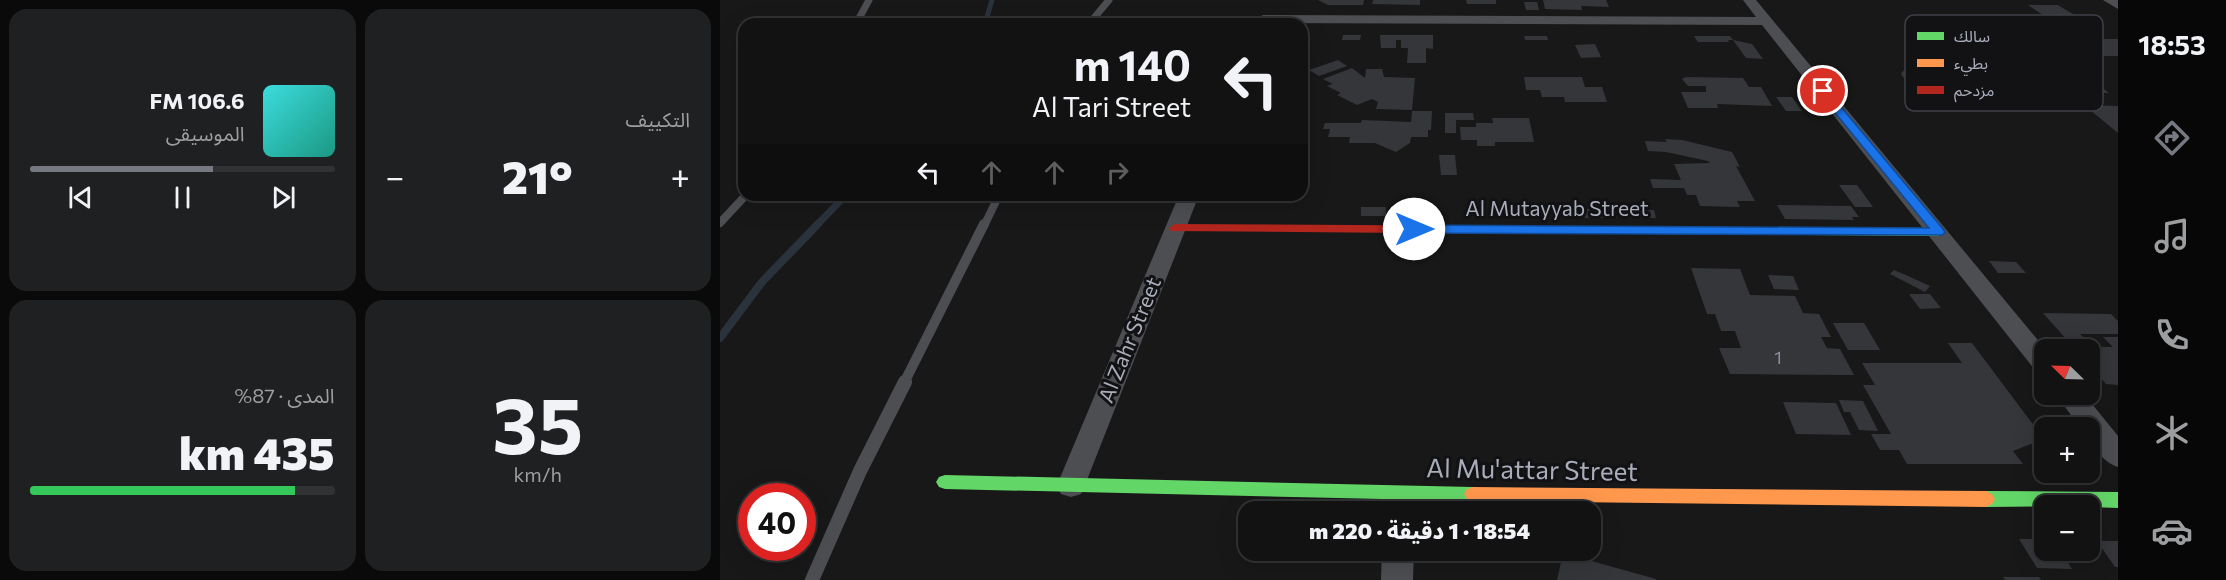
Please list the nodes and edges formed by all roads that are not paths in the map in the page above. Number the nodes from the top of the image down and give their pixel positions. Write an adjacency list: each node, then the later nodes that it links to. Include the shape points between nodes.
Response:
1 (869, 0): 7 (lane)
2 (1108, 0): 8 (lane)
3 (1749, 0): 9 (street)
4 (2109, 0): 5 (street)
5 (2118, 5)
6 (1264, 17): 9 (street)
7 (859, 18)
8 (1094, 18)
9 (1765, 21): 15 (street)
10 (740, 201): 13 (lane)
11 (996, 201): 25 (lane, via 860,471)
12 (1186, 201): 14 (street, Al Zahr Street)
13 (720, 223)
14 (1175, 228): 15 (street, Al Mutayyab Street); 20 (street, Al Zahr Street)
15 (1938, 232): 16 (street)
16 (2034, 352)
17 (2078, 405): 18 (street)
18 (2118, 456)
19 (945, 482): 20 (street, Al Mu'attar Street)
20 (1071, 485): 22 (street, Al Mu'attar Street)
21 (2118, 500): 23 (street, Al Mu'attar Street)
22 (1380, 501)
23 (1601, 501)
24 (1398, 561): 26 (street)
25 (812, 580)
26 (1397, 580)

